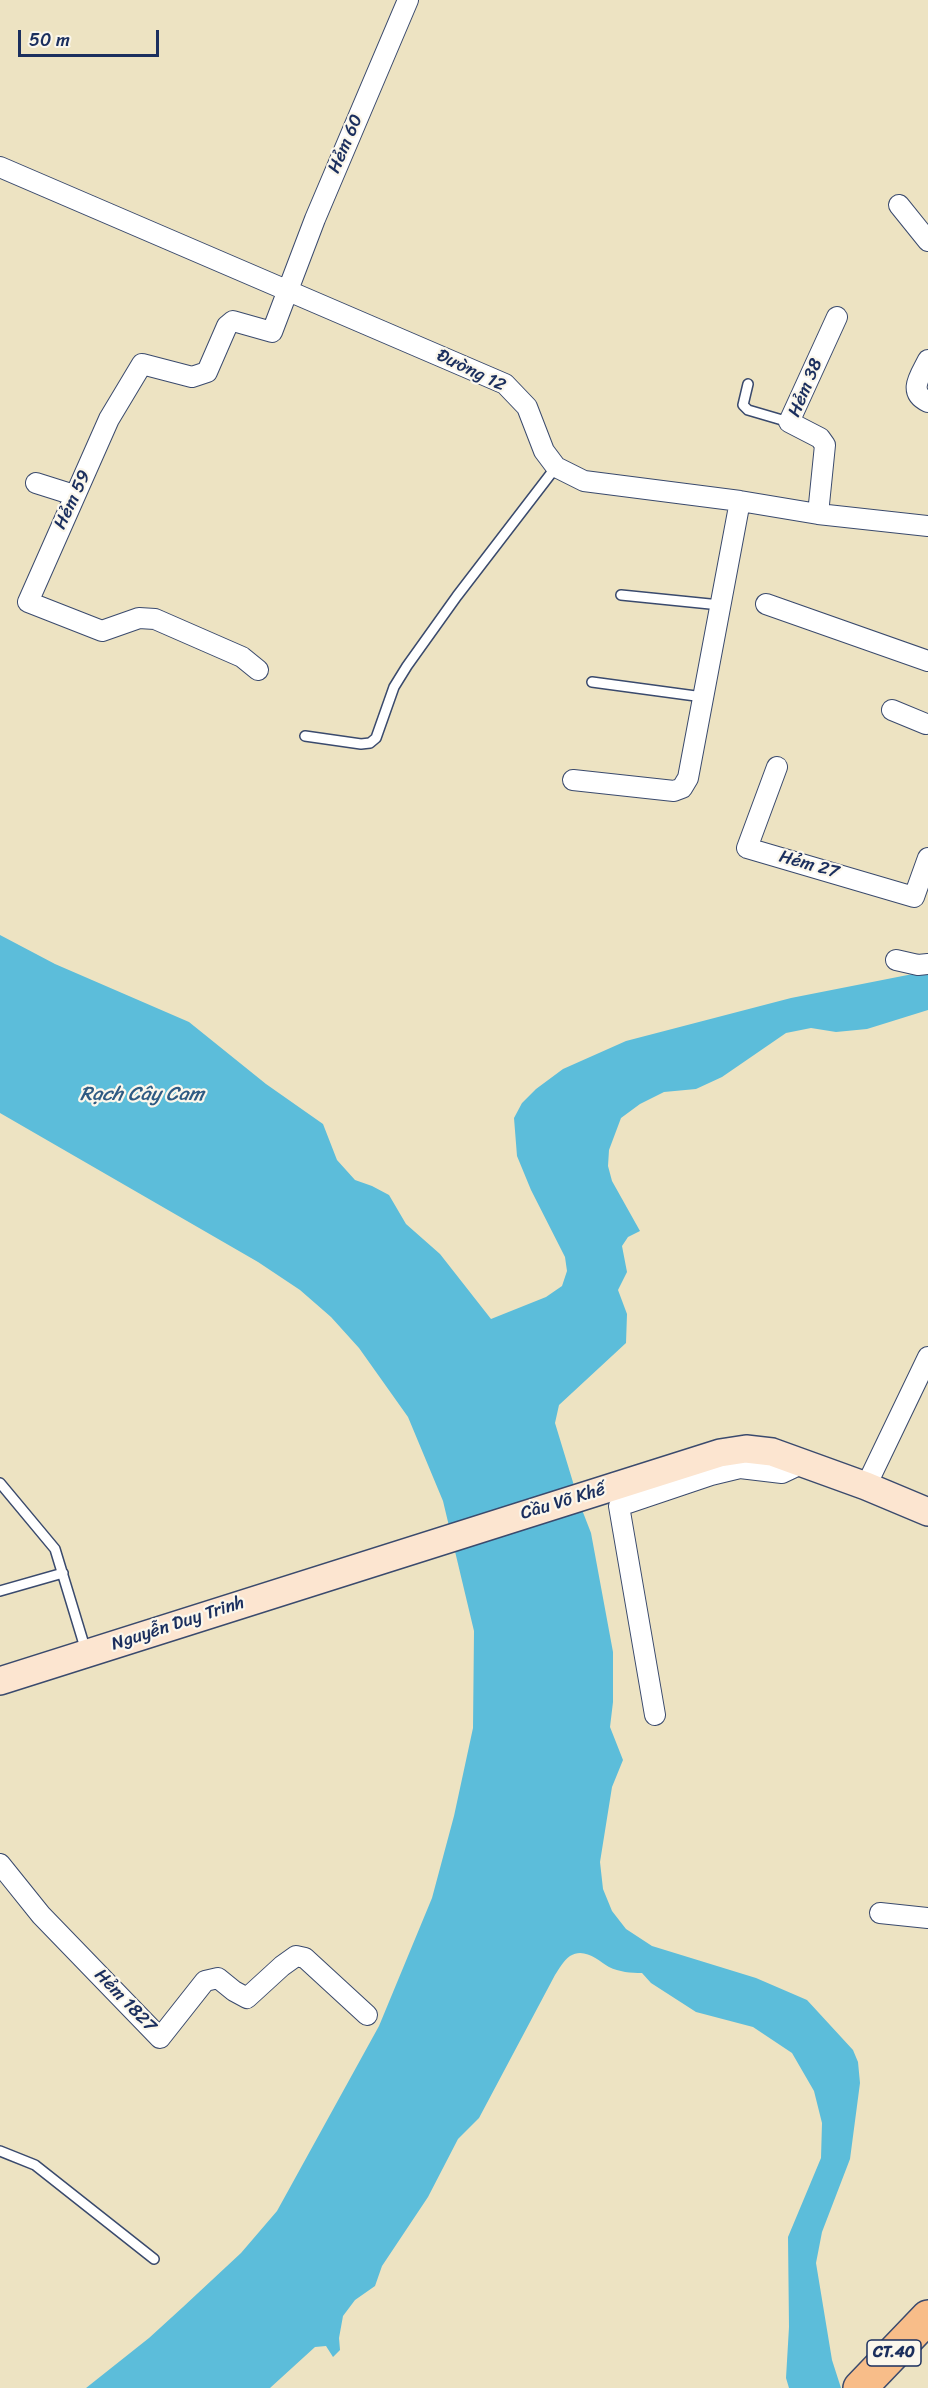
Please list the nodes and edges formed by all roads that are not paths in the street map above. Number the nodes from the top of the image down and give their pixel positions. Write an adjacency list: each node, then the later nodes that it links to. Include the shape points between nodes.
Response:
1 (408, 0): 5 (street, Hẻm 60)
2 (0, 167): 5 (street, Đường 12)
3 (899, 205): 4 (street)
4 (928, 241)
5 (288, 291): 11 (street, Đường 12, via 505,384 527,407 544,451); 13 (street, Hẻm 59, via 272,332 233,321 226,326 207,372 192,377 142,364 109,419)
6 (837, 317): 10 (street, Hẻm 38)
7 (928, 360): 9 (street, via 915,391)
8 (748, 384): 10 (lane, via 743,405 748,410)
9 (928, 402)
10 (789, 422): 15 (street, Hẻm 38, via 820,438 825,445)
11 (556, 466): 14 (street, Đường 12, via 584,481); 26 (lane, via 407,666 394,687 376,738 361,744)
12 (36, 483): 13 (street)
13 (74, 495): 21 (street, Hẻm 59, via 27,602 102,631 139,618 155,619 242,657)
14 (740, 501): 15 (street, Đường 12); 19 (street)
15 (818, 514): 16 (street, Đường 12)
16 (928, 526)
17 (621, 595): 19 (lane)
18 (766, 604): 20 (street)
19 (720, 605): 23 (street)
20 (928, 662)
21 (258, 670)
22 (592, 682): 23 (lane)
23 (703, 697): 28 (street, via 688,778 682,788 674,791)
24 (892, 710): 25 (street)
25 (927, 722)
26 (305, 736)
27 (777, 767): 29 (street, Hẻm 27, via 747,848 914,897)
28 (573, 780)
29 (928, 858)
30 (896, 960): 31 (street)
31 (928, 964)
32 (928, 1358): 35 (street)
33 (803, 1463): 35 (main road); 37 (main road, Cầu Võ Khế, via 772,1452 746,1449 720,1453); 42 (street, via 782,1473 740,1468 619,1506)
34 (0, 1483): 38 (lane, via 55,1549)
35 (866, 1486): 36 (main road)
36 (928, 1512)
37 (355, 1567): 40 (main road, Nguyễn Duy Trinh)
38 (63, 1573): 39 (lane); 40 (lane)
39 (0, 1591)
40 (87, 1653): 41 (main road, Nguyễn Duy Trinh)
41 (0, 1681)
42 (655, 1715)
43 (0, 1864): 46 (street, Hẻm 1827, via 42,1915 160,2038 206,1981 218,1978 248,1998 296,1956 305,1958)
44 (880, 1913): 45 (street)
45 (928, 1918)
46 (367, 2014)
47 (0, 2151): 48 (lane, via 35,2165)
48 (154, 2259)
49 (928, 2317): 50 (highway, CT.40)
50 (860, 2388)

